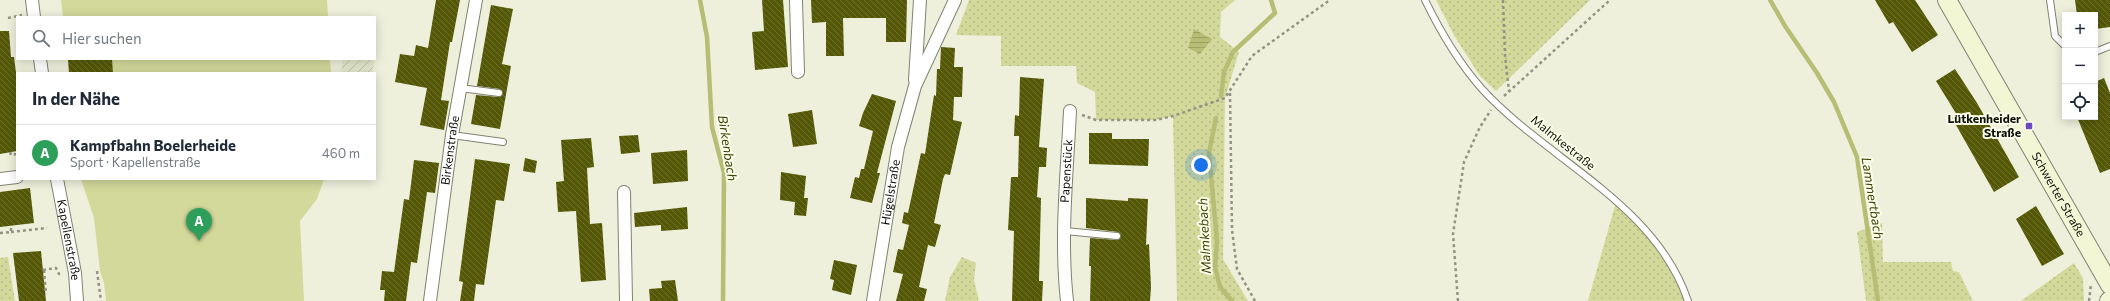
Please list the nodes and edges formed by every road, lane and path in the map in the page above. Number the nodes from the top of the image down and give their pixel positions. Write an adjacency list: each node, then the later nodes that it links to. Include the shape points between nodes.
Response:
1 (32, 0): 12 (street)
2 (476, 0): 20 (street, Birkenstraße)
3 (796, 0): 18 (street)
4 (920, 0): 19 (street, Hügelstraße)
5 (955, 0): 19 (street, Hügelstraße)
6 (1330, 0): 23 (path, via 1260,48 1245,66)
7 (1425, 0): 24 (lane, Malmkestraße, via 1462,63 1482,89)
8 (1503, 0): 21 (path)
9 (1610, 0): 21 (path)
10 (1947, 0): 42 (main road, Schwerter Straße)
11 (2050, 0): 13 (lane, via 2055,36)
12 (34, 16)
13 (2062, 43)
14 (2110, 46): 15 (lane)
15 (2098, 51)
16 (40, 60): 17 (street)
17 (42, 72)
18 (798, 72)
19 (915, 86): 48 (street, Hügelstraße, via 898,147)
20 (460, 88): 22 (lane); 26 (street, Birkenstraße)
21 (1509, 92): 24 (path)
22 (499, 93)
23 (1230, 93): 25 (path, via 1208,105 1156,120 1096,120); 50 (path, via 1232,230 1237,269)
24 (1496, 102): 51 (path, via 1480,127 1464,162 1453,234); 52 (lane, Malmkestraße, via 1637,220 1662,250)
25 (1070, 111): 37 (street, Papenstück)
26 (452, 136): 27 (lane); 46 (street, Birkenstraße)
27 (503, 142)
28 (10, 152): 29 (path, via 11,155)
29 (16, 154)
30 (16, 177): 31 (street)
31 (0, 179)
32 (57, 180): 40 (street, Kapellenstraße)
33 (624, 192): 47 (street)
34 (11, 226): 36 (path)
35 (47, 228): 36 (path)
36 (11, 232): 38 (path)
37 (1065, 232): 39 (lane); 49 (street, Papenstück, via 1064,278)
38 (0, 233)
39 (1117, 236)
40 (73, 266): 43 (path, via 66,274 59,274 56,268 44,270); 44 (street, Kapellenstraße)
41 (97, 271): 45 (path)
42 (2110, 284)
43 (46, 294)
44 (77, 301)
45 (101, 301)
46 (430, 301)
47 (626, 301)
48 (873, 301)
49 (1067, 301)
50 (1255, 301)
51 (1458, 301)
52 (1688, 301)

